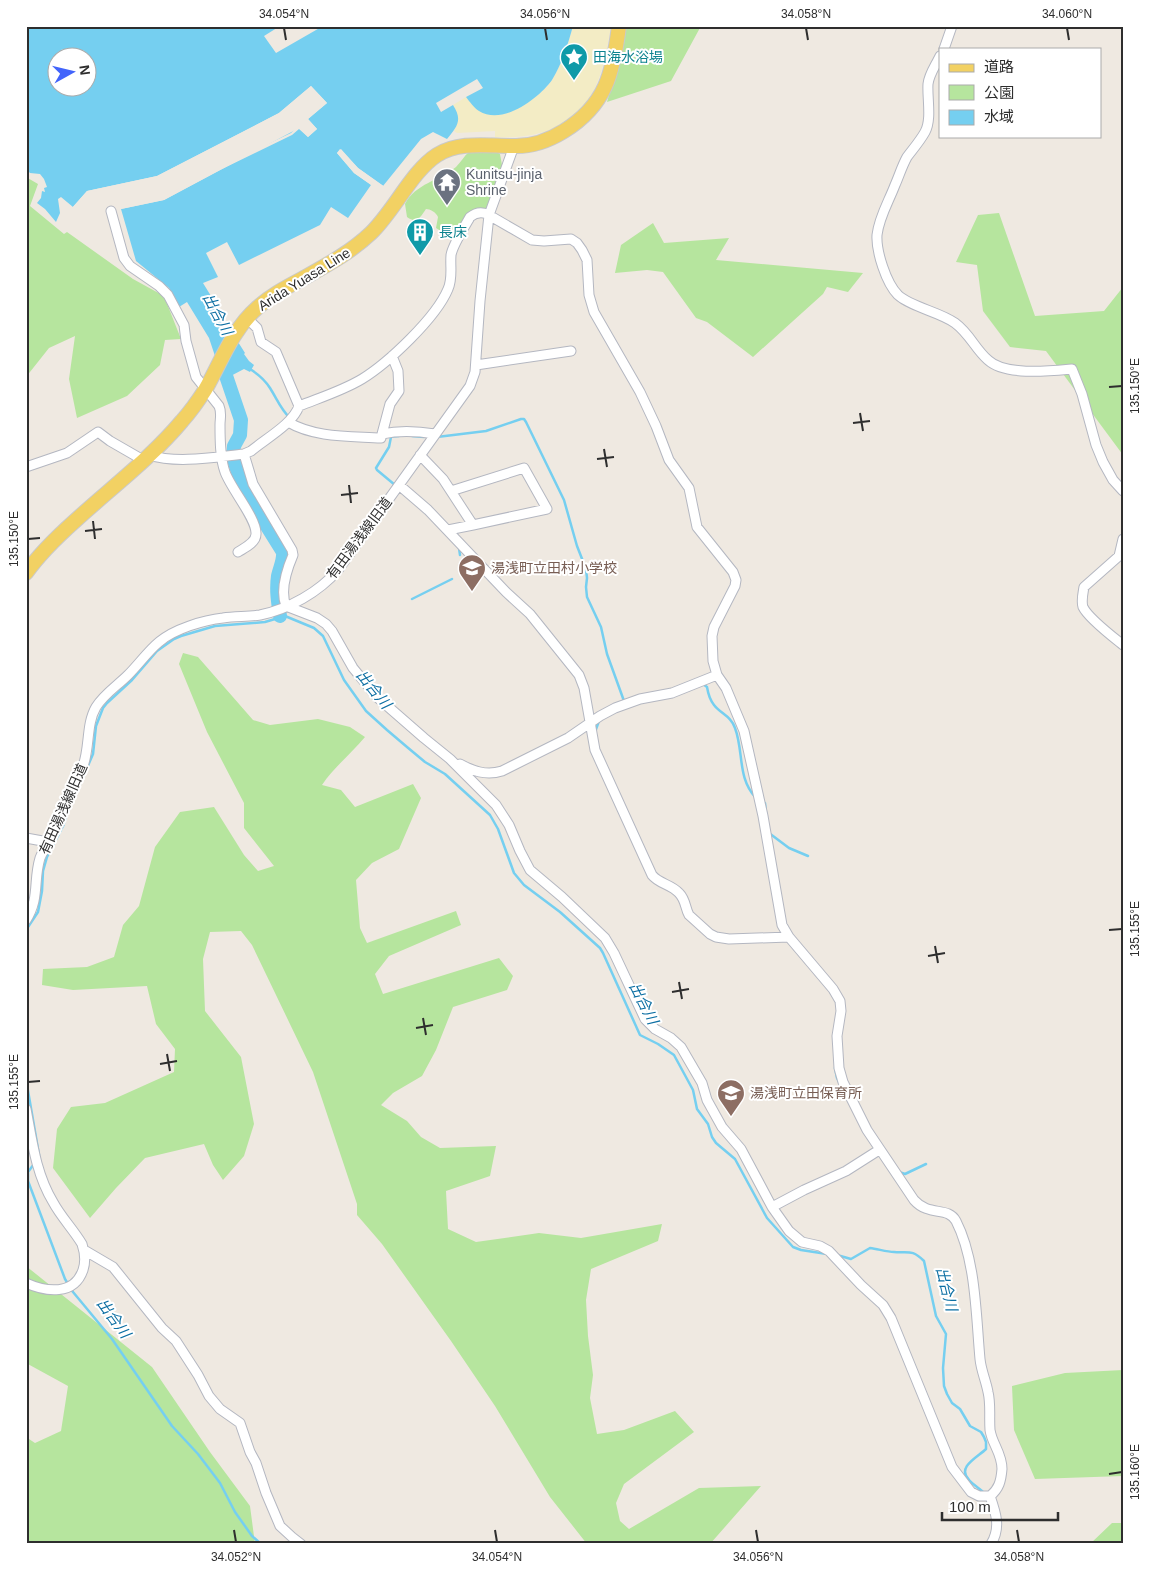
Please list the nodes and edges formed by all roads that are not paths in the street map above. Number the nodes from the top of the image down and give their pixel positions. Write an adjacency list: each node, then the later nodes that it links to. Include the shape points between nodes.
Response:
1 (619, 26): 5 (main road, Arida Yuasa Line, via 605,87 587,114 549,140)
2 (952, 26): 3 (street)
3 (944, 48)
4 (939, 58): 24 (street, via 929,77 926,131 906,159 880,222 877,237 886,278 902,298 957,324 984,357 997,367 1042,372 1072,369 1103,462)
5 (514, 146): 7 (street, 有田湯浅線旧道); 8 (main road, Arida Yuasa Line, via 465,146 436,155 420,170 377,227 357,246 274,295)
6 (111, 211): 12 (street, via 124,258 168,295 182,320 196,377)
7 (489, 215): 10 (street, via 481,212 470,218 452,253 451,282 447,292 429,319); 11 (street, 有田湯浅線旧道); 32 (street, via 532,240 571,239 578,243 586,256 596,317 640,392 669,460 690,488 697,527 736,580 712,632)
8 (247, 318): 12 (main road, Arida Yuasa Line); 13 (street, via 257,328 262,342 276,352)
9 (571, 351): 11 (street)
10 (392, 356): 13 (street, via 361,379); 15 (street, via 398,371 399,390 390,404)
11 (476, 365): 16 (street, 有田湯浅線旧道, via 470,386)
12 (208, 383): 19 (street, via 221,411); 20 (main road, Arida Yuasa Line, via 184,419)
13 (298, 406): 14 (street)
14 (288, 422): 15 (street, via 316,433 380,438); 17 (street)
15 (382, 434): 16 (street, via 405,431)
16 (435, 434): 18 (street, 有田湯浅線旧道)
17 (244, 454): 19 (street); 30 (street, via 253,484 292,550 284,588)
18 (420, 455): 22 (street, 有田湯浅線旧道); 23 (street)
19 (222, 456): 20 (street); 28 (street, via 228,479 256,532 254,541)
20 (146, 457): 21 (street, via 98,432 67,453); 29 (main road, Arida Yuasa Line, via 52,542)
21 (26, 467)
22 (399, 484): 26 (street); 30 (street, 有田湯浅線旧道, via 332,576 323,585)
23 (451, 491): 25 (street); 25 (street, via 524,468 547,509)
24 (1123, 491)
25 (473, 525): 26 (street)
26 (448, 530): 33 (street, via 530,614 579,675)
27 (1123, 539): 31 (street, via 1119,556 1084,587 1082,604)
28 (238, 552)
29 (26, 573)
30 (286, 606): 34 (street, via 326,624 353,668 377,697); 36 (street, 有田湯浅線旧道, via 260,615 221,618 198,624 156,644 96,707 83,767 67,795 60,822)
31 (1123, 645)
32 (717, 675): 33 (street, via 672,694 631,702); 38 (street, via 744,731 782,925)
33 (590, 723): 34 (street, via 562,741 495,774 485,774); 38 (street, via 595,750 656,881 678,892 685,900 689,915 713,936 729,939)
34 (450, 759): 41 (street, via 502,812 530,870 605,938 645,1019 681,1047 722,1127 741,1149)
35 (26, 838): 36 (street)
36 (48, 842): 37 (street, 有田湯浅線旧道, via 39,863 34,905)
37 (26, 920)
38 (789, 937): 40 (street, via 840,1001 842,1011 837,1036 840,1075)
39 (26, 1109): 42 (street, via 44,1184)
40 (879, 1150): 41 (street, via 846,1171); 44 (street, via 919,1205 953,1215 961,1231 974,1290 980,1360 989,1397 990,1432 1002,1468 998,1488)
41 (772, 1207): 44 (street, via 797,1238 829,1251 883,1304 952,1467 971,1492)
42 (84, 1250): 43 (street, via 81,1274 68,1288 49,1290); 45 (street, via 113,1267 176,1341 209,1396 240,1424 280,1526)
43 (26, 1283)
44 (990, 1496): 46 (street, via 997,1527)
45 (301, 1544)
46 (991, 1544)

